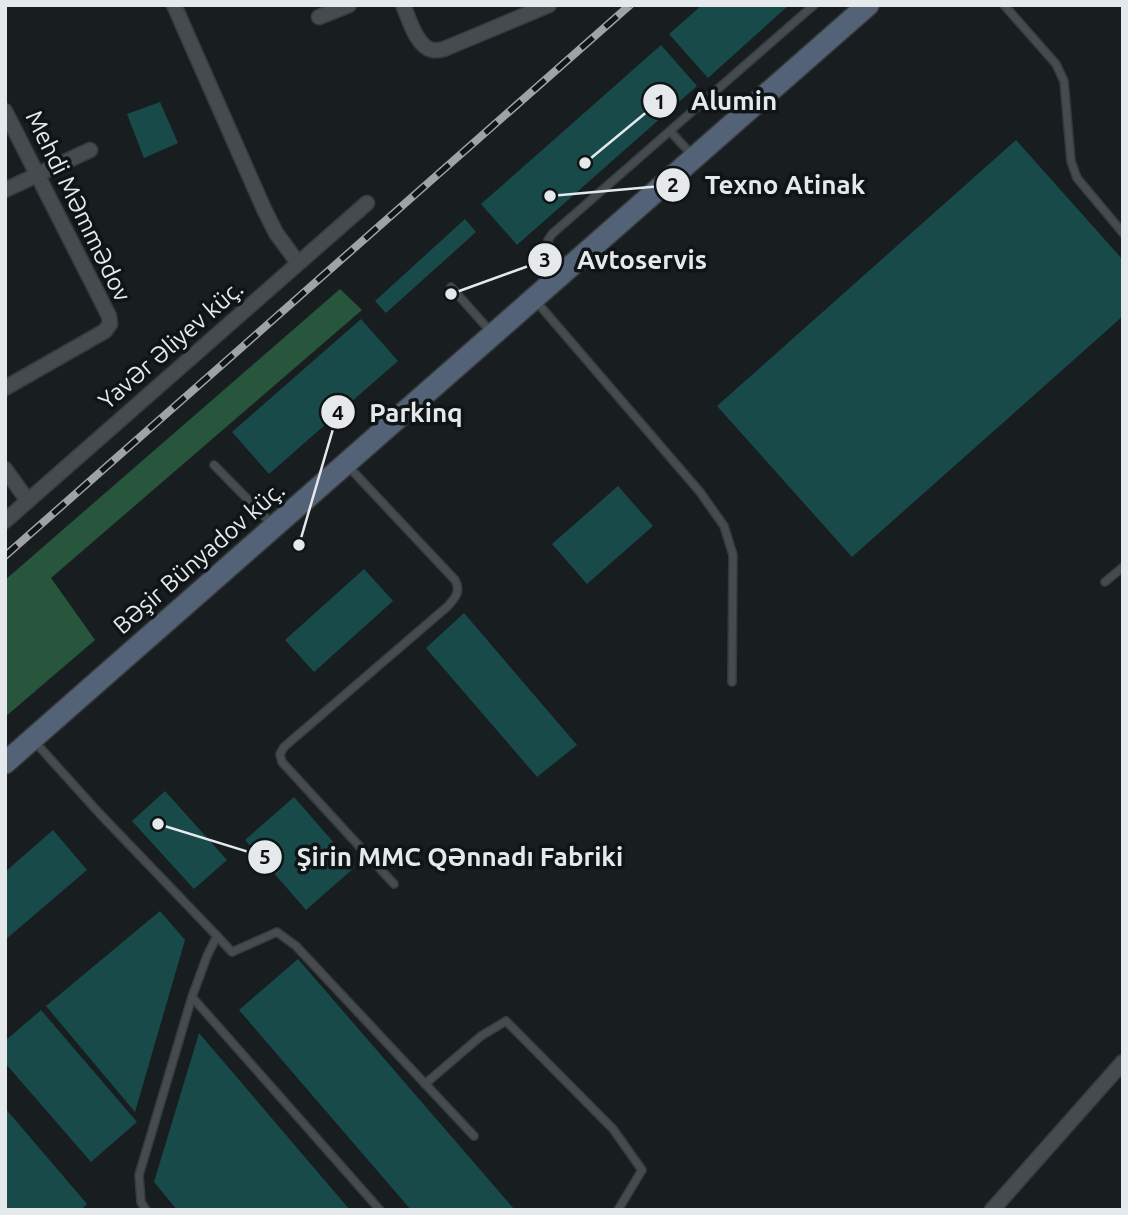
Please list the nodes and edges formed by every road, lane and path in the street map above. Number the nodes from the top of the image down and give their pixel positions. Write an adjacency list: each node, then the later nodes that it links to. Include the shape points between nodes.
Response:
1 (174, 5): 17 (street, via 264,209)
2 (349, 5): 8 (street)
3 (403, 5): 4 (street, via 416,35 431,50 444,49)
4 (548, 5)
5 (814, 5): 10 (lane)
6 (868, 5): 12 (street, Bəşir Bünyadov küç.)
7 (1004, 5): 16 (lane, via 1056,64 1064,81 1076,178)
8 (319, 17)
9 (5, 111): 13 (street, Mehdi Məmmədov)
10 (670, 131): 12 (lane); 18 (lane, via 552,234 550,248)
11 (90, 150): 13 (street)
12 (695, 158): 18 (street, Bəşir Bünyadov küç.)
13 (37, 176): 14 (street); 22 (street, Mehdi Məmmədov, via 110,324 106,331)
14 (5, 190)
15 (367, 203): 17 (street, Yavər Əliyev küç.)
16 (1123, 233)
17 (298, 263): 26 (street, Yavər Əliyev küç.)
18 (568, 269): 20 (street, Bəşir Bünyadov küç.)
19 (451, 287): 21 (lane)
20 (534, 299): 21 (street, Bəşir Bünyadov küç.); 31 (lane, via 701,492 724,526 733,555)
21 (494, 335): 23 (street, Bəşir Bünyadov küç.)
22 (5, 388)
23 (346, 464): 28 (street, Bəşir Bünyadov küç.); 34 (lane, via 455,580 457,595 280,754 282,762)
24 (214, 465): 28 (lane)
25 (5, 469): 26 (street)
26 (27, 501): 27 (street, Yavər Əliyev küç.)
27 (5, 521)
28 (275, 527): 32 (street, Bəşir Bünyadov küç.)
29 (1123, 567): 30 (lane)
30 (1105, 582)
31 (732, 682)
32 (32, 739): 33 (street, Bəşir Bünyadov küç.); 35 (lane)
33 (5, 763)
34 (394, 884)
35 (217, 936): 36 (lane); 38 (lane, via 232,952 277,933 296,946)
36 (192, 997): 40 (lane, via 139,1175); 41 (lane)
37 (1123, 1062): 43 (street)
38 (425, 1084): 39 (lane); 42 (lane, via 481,1036 506,1021 613,1129 642,1170)
39 (474, 1136)
40 (146, 1210)
41 (380, 1210)
42 (618, 1210)
43 (992, 1210)

